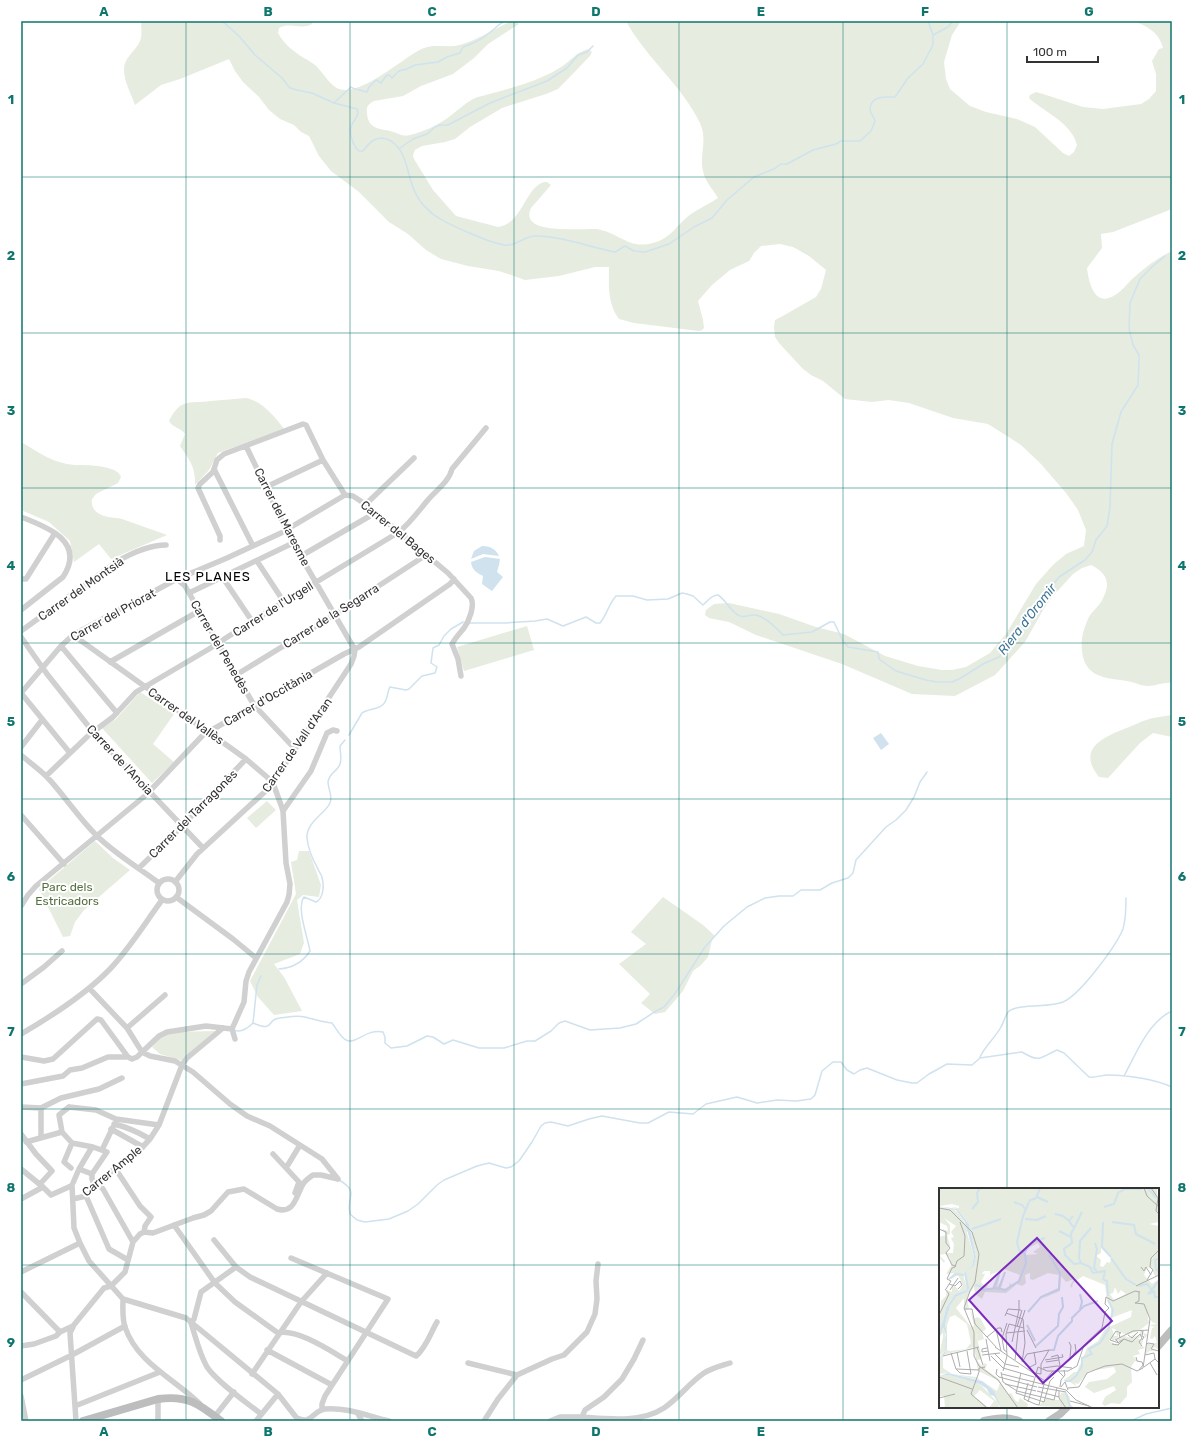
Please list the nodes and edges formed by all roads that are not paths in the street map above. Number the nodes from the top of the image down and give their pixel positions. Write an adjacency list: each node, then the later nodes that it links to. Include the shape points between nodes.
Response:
1 (486, 428): 12 (street, Carrer de l'Urgell, via 452,469 451,475)
2 (246, 446): 4 (street, via 303,424 306,425); 5 (street, via 221,456); 6 (street, Carrer del Maresme)
3 (414, 458): 8 (street)
4 (323, 460): 6 (street); 7 (street)
5 (214, 470): 14 (street, via 198,488); 17 (street)
6 (266, 487): 11 (street, Carrer del Maresme)
7 (345, 495): 8 (street, Carrer del Bages, via 353,496); 11 (street)
8 (366, 505): 9 (street, Carrer del Bages)
9 (375, 512): 12 (street, Carrer del Bages); 19 (street)
10 (21, 517): 13 (street)
11 (287, 529): 15 (street, Carrer del Maresme); 17 (street)
12 (399, 532): 18 (street, Carrer del Bages); 25 (street, Carrer de l'Urgell)
13 (55, 533): 22 (street, via 26,579); 28 (street, via 67,544 70,561 67,571)
14 (220, 540)
15 (293, 543): 19 (street, Carrer del Maresme); 20 (street)
16 (166, 545): 32 (street, Carrer del Montsià, via 135,553 118,561)
17 (253, 546): 24 (street, Carrer del Priorat)
18 (426, 555): 23 (street, Carrer del Bages); 30 (street, Carrer de la Segarra)
19 (301, 556): 25 (street, Carrer del Maresme)
20 (257, 561): 21 (street); 27 (street)
21 (223, 578): 26 (street); 31 (street)
22 (21, 579)
23 (454, 579): 37 (street, Carrer d'Occitània); 41 (street, Carrer del Bages, via 472,602 465,626 452,644)
24 (178, 580): 26 (street, Carrer del Penedès); 33 (street, Carrer del Priorat)
25 (316, 583): 27 (street, Carrer de l'Urgell); 30 (street, Carrer del Maresme)
26 (189, 593): 29 (street, Carrer del Penedès)
27 (284, 602): 31 (street, Carrer de l'Urgell)
28 (21, 610)
29 (199, 611): 35 (street, Carrer del Penedès); 38 (street)
30 (334, 615): 37 (street, Carrer del Maresme); 40 (street, Carrer de la Segarra)
31 (252, 621): 35 (street, Carrer de l'Urgell)
32 (21, 631)
33 (72, 635): 36 (street, Carrer del Priorat); 38 (street, Carrer del Vallès)
34 (21, 637): 39 (street, Carrer de l'Anoia)
35 (217, 644): 40 (street, Carrer del Penedès); 42 (street, Carrer de l'Urgell)
36 (61, 646): 39 (street, Carrer del Priorat); 45 (street)
37 (354, 650): 44 (street, Carrer d'Occitània); 51 (street, Carrer de Vall d'Aran, via 354,660)
38 (110, 662): 42 (street, Carrer del Vallès)
39 (42, 667): 43 (street, Carrer del Priorat); 48 (street, Carrer de l'Anoia)
40 (236, 675): 44 (street, Carrer del Penedès)
41 (461, 676)
42 (144, 687): 45 (street, Carrer de l'Urgell); 49 (street, Carrer del Vallès)
43 (21, 693): 46 (street)
44 (254, 705): 49 (street, Carrer d'Occitània); 51 (street, Carrer del Penedès)
45 (117, 712): 48 (street, Carrer de l'Urgell)
46 (42, 720): 50 (street); 52 (street)
47 (337, 731): 58 (street, via 327,733 311,771)
48 (93, 732): 52 (street, Carrer de l'Urgell); 57 (street, Carrer de l'Anoia)
49 (208, 732): 54 (street, Carrer del Vallès); 57 (street, Carrer d'Occitània)
50 (21, 747)
51 (295, 749): 56 (street, Carrer de Vall d'Aran)
52 (70, 753): 55 (street, Carrer de l'Urgell)
53 (21, 755): 55 (street)
54 (246, 759): 56 (street, Carrer del Vallès); 60 (street, Carrer del Tarragonès)
55 (46, 776): 61 (street)
56 (273, 783): 58 (street, Carrer del Vallès); 62 (street, Carrer de Vall d'Aran)
57 (150, 791): 60 (street, Carrer de l'Anoia); 61 (street, Carrer d'Occitània)
58 (283, 811): 71 (street, Carrer del Vallès, via 290,884 288,899)
59 (21, 815): 63 (street)
60 (182, 825): 62 (street, Carrer de l'Anoia); 64 (street, Carrer del Tarragonès)
61 (97, 836): 63 (street, Carrer d'Occitània); 64 (street, via 110,849)
62 (203, 848): 65 (street, Carrer de Vall d'Aran)
63 (64, 864): 69 (street, Carrer d'Occitània, via 32,891)
64 (139, 868): 66 (street)
65 (175, 882): 66 (street, via 167,879); 67 (street, via 179,888)
66 (159, 883): 68 (street, via 157,893)
67 (176, 897): 68 (street, via 171,901); 71 (street)
68 (162, 900): 73 (street, via 119,958)
69 (21, 906)
70 (62, 951): 72 (street)
71 (256, 958): 77 (street, Carrer del Vallès, via 247,977 244,1002)
72 (21, 984)
73 (88, 988): 75 (street); 78 (street, via 48,1019)
74 (165, 995): 75 (street)
75 (127, 1028): 80 (street)
76 (223, 1028): 77 (street); 80 (street, via 206,1026 168,1032 159,1036); 83 (street)
77 (232, 1029): 79 (street)
78 (21, 1034)
79 (235, 1039)
80 (142, 1052): 82 (street, via 134,1059); 83 (street)
81 (21, 1057): 82 (street, via 44,1062 53,1059 97,1019 101,1020)
82 (128, 1057): 85 (street, via 108,1057 68,1071 63,1076)
83 (182, 1065): 91 (street, Carrer Ample); 98 (street, via 235,1108)
84 (122, 1078): 86 (street, via 99,1089)
85 (21, 1084)
86 (66, 1096): 87 (street); 89 (street)
87 (69, 1106): 90 (street, via 96,1110); 92 (street, via 59,1116)
88 (21, 1107): 89 (street)
89 (41, 1108): 94 (street)
90 (114, 1124): 91 (street); 95 (street); 100 (street); 101 (street)
91 (159, 1125): 95 (street, Carrer Ample)
92 (62, 1132): 94 (street); 97 (street)
93 (21, 1134): 96 (street)
94 (41, 1137): 96 (street)
95 (150, 1139): 100 (street, Carrer Ample)
96 (26, 1142): 110 (street, via 52,1171)
97 (72, 1144): 99 (street); 106 (street, via 64,1162)
98 (300, 1145): 104 (street); 114 (street, via 322,1159 338,1180 313,1175 302,1185)
99 (93, 1147): 101 (street); 106 (street)
100 (143, 1147): 103 (street, Carrer Ample)
101 (102, 1150): 107 (street, via 107,1152)
102 (273, 1154): 104 (street)
103 (116, 1168): 109 (street, Carrer Ample); 116 (street, via 140,1206 151,1217)
104 (286, 1168): 114 (street, via 299,1182 291,1203)
105 (21, 1169): 110 (street)
106 (76, 1170): 107 (street); 108 (street)
107 (92, 1174): 109 (street, via 92,1179)
108 (72, 1185): 110 (street, via 51,1196); 113 (street)
109 (97, 1185): 111 (street, Carrer Ample); 118 (street, via 103,1189)
110 (42, 1186): 112 (street)
111 (86, 1196): 113 (street, Carrer Ample); 121 (street, via 110,1249)
112 (21, 1199)
113 (73, 1199): 119 (street, via 74,1228)
114 (293, 1205): 115 (street, via 283,1211 251,1192 237,1190 228,1192 204,1215)
115 (174, 1225): 116 (street, via 153,1233); 126 (street)
116 (144, 1232): 118 (street)
117 (214, 1240): 123 (street)
118 (133, 1242): 121 (street)
119 (80, 1243): 124 (street); 127 (street, via 89,1261)
120 (291, 1258): 125 (street)
121 (128, 1260): 127 (street, via 125,1272)
122 (598, 1264): 151 (street, via 595,1314 587,1332 564,1355)
123 (236, 1267): 126 (street); 130 (street, via 250,1277)
124 (21, 1272)
125 (327, 1273): 130 (street); 137 (street, via 388,1299)
126 (214, 1283): 132 (street, via 200,1294); 138 (street, via 235,1302)
127 (111, 1286): 129 (street); 133 (street, via 104,1288)
128 (21, 1292): 136 (street)
129 (123, 1299): 132 (street, via 186,1318); 134 (street)
130 (301, 1302): 137 (street); 138 (street)
131 (437, 1322): 137 (street, via 427,1342 416,1356)
132 (191, 1323): 139 (street); 141 (street)
133 (73, 1326): 136 (street); 145 (street, via 70,1333)
134 (125, 1326): 145 (street); 149 (street, via 141,1354)
135 (1172, 1330): 142 (street)
136 (60, 1332): 143 (street, via 34,1344)
137 (367, 1332): 146 (street)
138 (278, 1333): 144 (street); 146 (street, via 284,1332 312,1340)
139 (210, 1338): 141 (street, via 202,1338); 150 (street)
140 (643, 1340): 166 (street, via 622,1378 604,1397 585,1410)
141 (198, 1343): 155 (street, via 208,1367)
142 (1159, 1345)
143 (21, 1346)
144 (267, 1350): 150 (street); 153 (street)
145 (72, 1355): 152 (street); 160 (street)
146 (348, 1361): 153 (street)
147 (468, 1363): 151 (street)
148 (730, 1363): 166 (street, via 704,1373 664,1408 650,1414 626,1418)
149 (160, 1372): 154 (street); 160 (street)
150 (252, 1374): 156 (street)
151 (517, 1375): 179 (street)
152 (21, 1380)
153 (332, 1385): 163 (street, via 323,1400)
154 (180, 1387): 158 (street); 161 (street)
155 (234, 1392): 164 (street); 168 (street)
156 (278, 1394): 164 (street); 169 (street)
157 (21, 1396): 170 (street)
158 (180, 1398): 159 (street); 161 (street)
159 (158, 1399): 172 (street); 173 (street)
160 (75, 1406): 171 (street)
161 (202, 1406): 168 (street)
162 (1066, 1408): 183 (street)
163 (322, 1410): 165 (street, via 339,1409); 175 (street)
164 (261, 1414): 174 (street)
165 (358, 1414): 167 (street); 176 (street)
166 (582, 1417): 180 (street, via 560,1417)
167 (375, 1418): 177 (street); 178 (street)
168 (217, 1420)
169 (298, 1420): 175 (street)
170 (26, 1421)
171 (76, 1421)
172 (83, 1421)
173 (158, 1421)
174 (256, 1421)
175 (308, 1421)
176 (362, 1421)
177 (368, 1421)
178 (389, 1421)
179 (484, 1421)
180 (550, 1421)
181 (984, 1421): 182 (street, via 997,1418)
182 (1019, 1421)
183 (1048, 1421)

